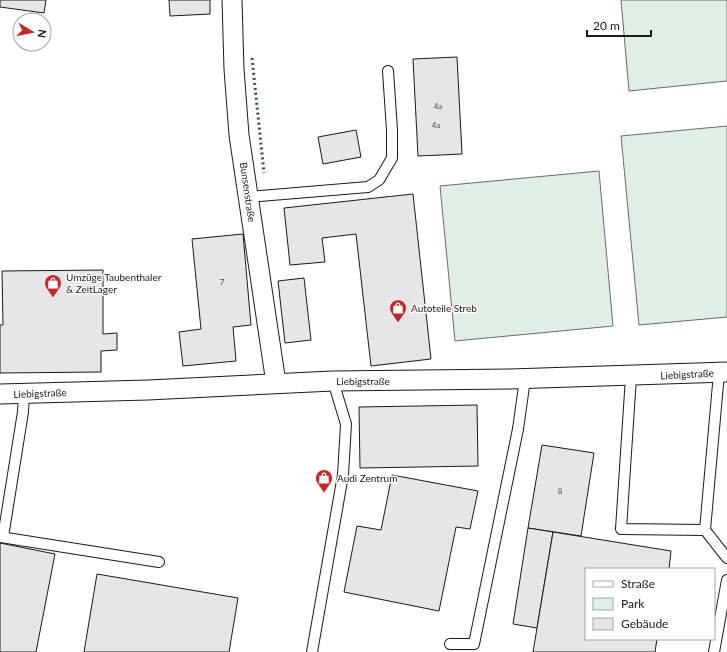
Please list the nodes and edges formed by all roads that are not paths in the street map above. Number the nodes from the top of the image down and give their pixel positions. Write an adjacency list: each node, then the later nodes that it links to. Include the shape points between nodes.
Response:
1 (232, 0): 3 (street, Bunsenstraße, via 239,135)
2 (388, 71): 3 (lane, via 392,158 379,180 368,187)
3 (248, 197): 8 (street, Bunsenstraße)
4 (723, 372): 5 (street, Liebigstraße); 11 (lane)
5 (631, 376): 6 (street, Liebigstraße); 11 (lane, via 621,529)
6 (525, 379): 7 (street, Liebigstraße); 16 (lane, via 518,429 474,644)
7 (333, 381): 8 (street, Liebigstraße); 17 (lane, via 346,424 343,475)
8 (276, 383): 10 (street, Liebigstraße)
9 (0, 394): 10 (street, Liebigstraße)
10 (24, 394): 12 (lane)
11 (705, 530): 13 (lane)
12 (2, 537): 14 (lane)
13 (727, 558)
14 (159, 562)
15 (727, 580): 18 (lane)
16 (450, 644)
17 (312, 652)
18 (714, 652)

